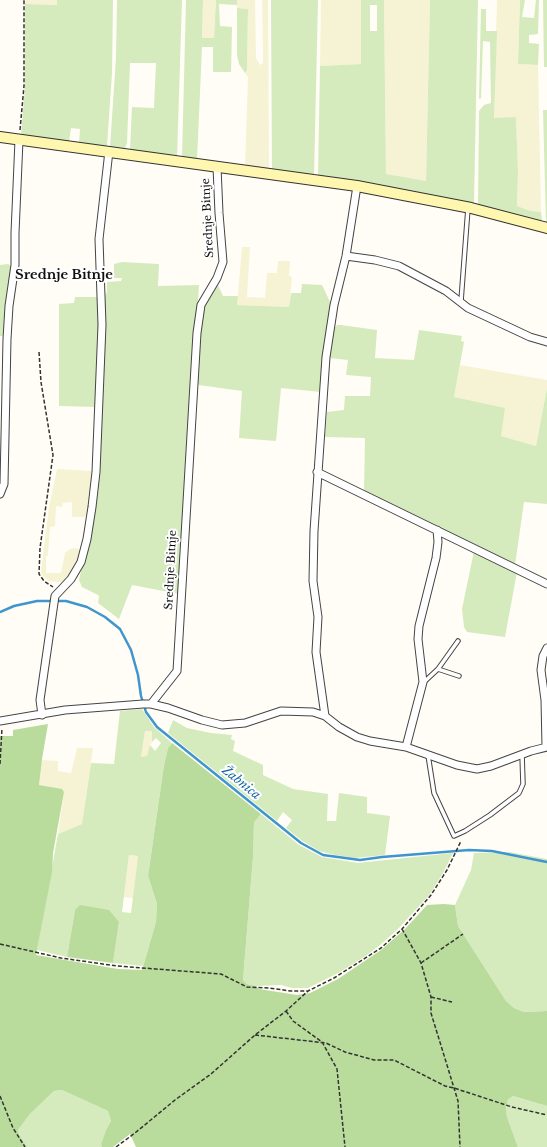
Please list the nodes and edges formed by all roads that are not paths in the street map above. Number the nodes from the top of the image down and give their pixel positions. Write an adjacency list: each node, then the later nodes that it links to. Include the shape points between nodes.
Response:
1 (0, 137): 2 (main road, Srednje Bitnje)
2 (23, 140): 3 (main road, Srednje Bitnje); 12 (street, via 15,233 15,265 7,339 4,484)
3 (109, 152): 4 (main road, Srednje Bitnje); 21 (street, via 99,240 102,325 96,472 92,507 81,562 71,579 57,594 54,606 40,700)
4 (217, 167): 5 (main road, Srednje Bitnje); 20 (street, Srednje Bitnje, via 222,262 217,278 201,305 197,333 177,671)
5 (357, 186): 6 (main road, Srednje Bitnje); 8 (street)
6 (468, 207): 7 (main road, Srednje Bitnje); 9 (lane)
7 (547, 228)
8 (346, 256): 9 (street, via 399,266 446,291); 11 (street, via 334,305 326,357)
9 (461, 303): 10 (street, via 530,337)
10 (547, 342)
11 (317, 472): 13 (street); 22 (street, via 313,581 318,617 316,652)
12 (0, 494)
13 (437, 530): 14 (street); 19 (street, via 436,558 419,626)
14 (547, 584)
15 (458, 640): 17 (lane)
16 (547, 648): 25 (street, via 541,670)
17 (438, 669): 18 (lane); 19 (lane)
18 (459, 676)
19 (423, 682): 24 (street)
20 (151, 704): 21 (street); 22 (street, via 222,725 245,723 281,711 313,712)
21 (42, 714): 23 (street)
22 (326, 716): 24 (street, via 357,737)
23 (1, 720)
24 (406, 747): 26 (street)
25 (546, 747): 27 (street)
26 (428, 754): 27 (street, via 457,765 477,769); 27 (lane, via 434,793 454,836 490,815 519,793 522,784)
27 (522, 754)

